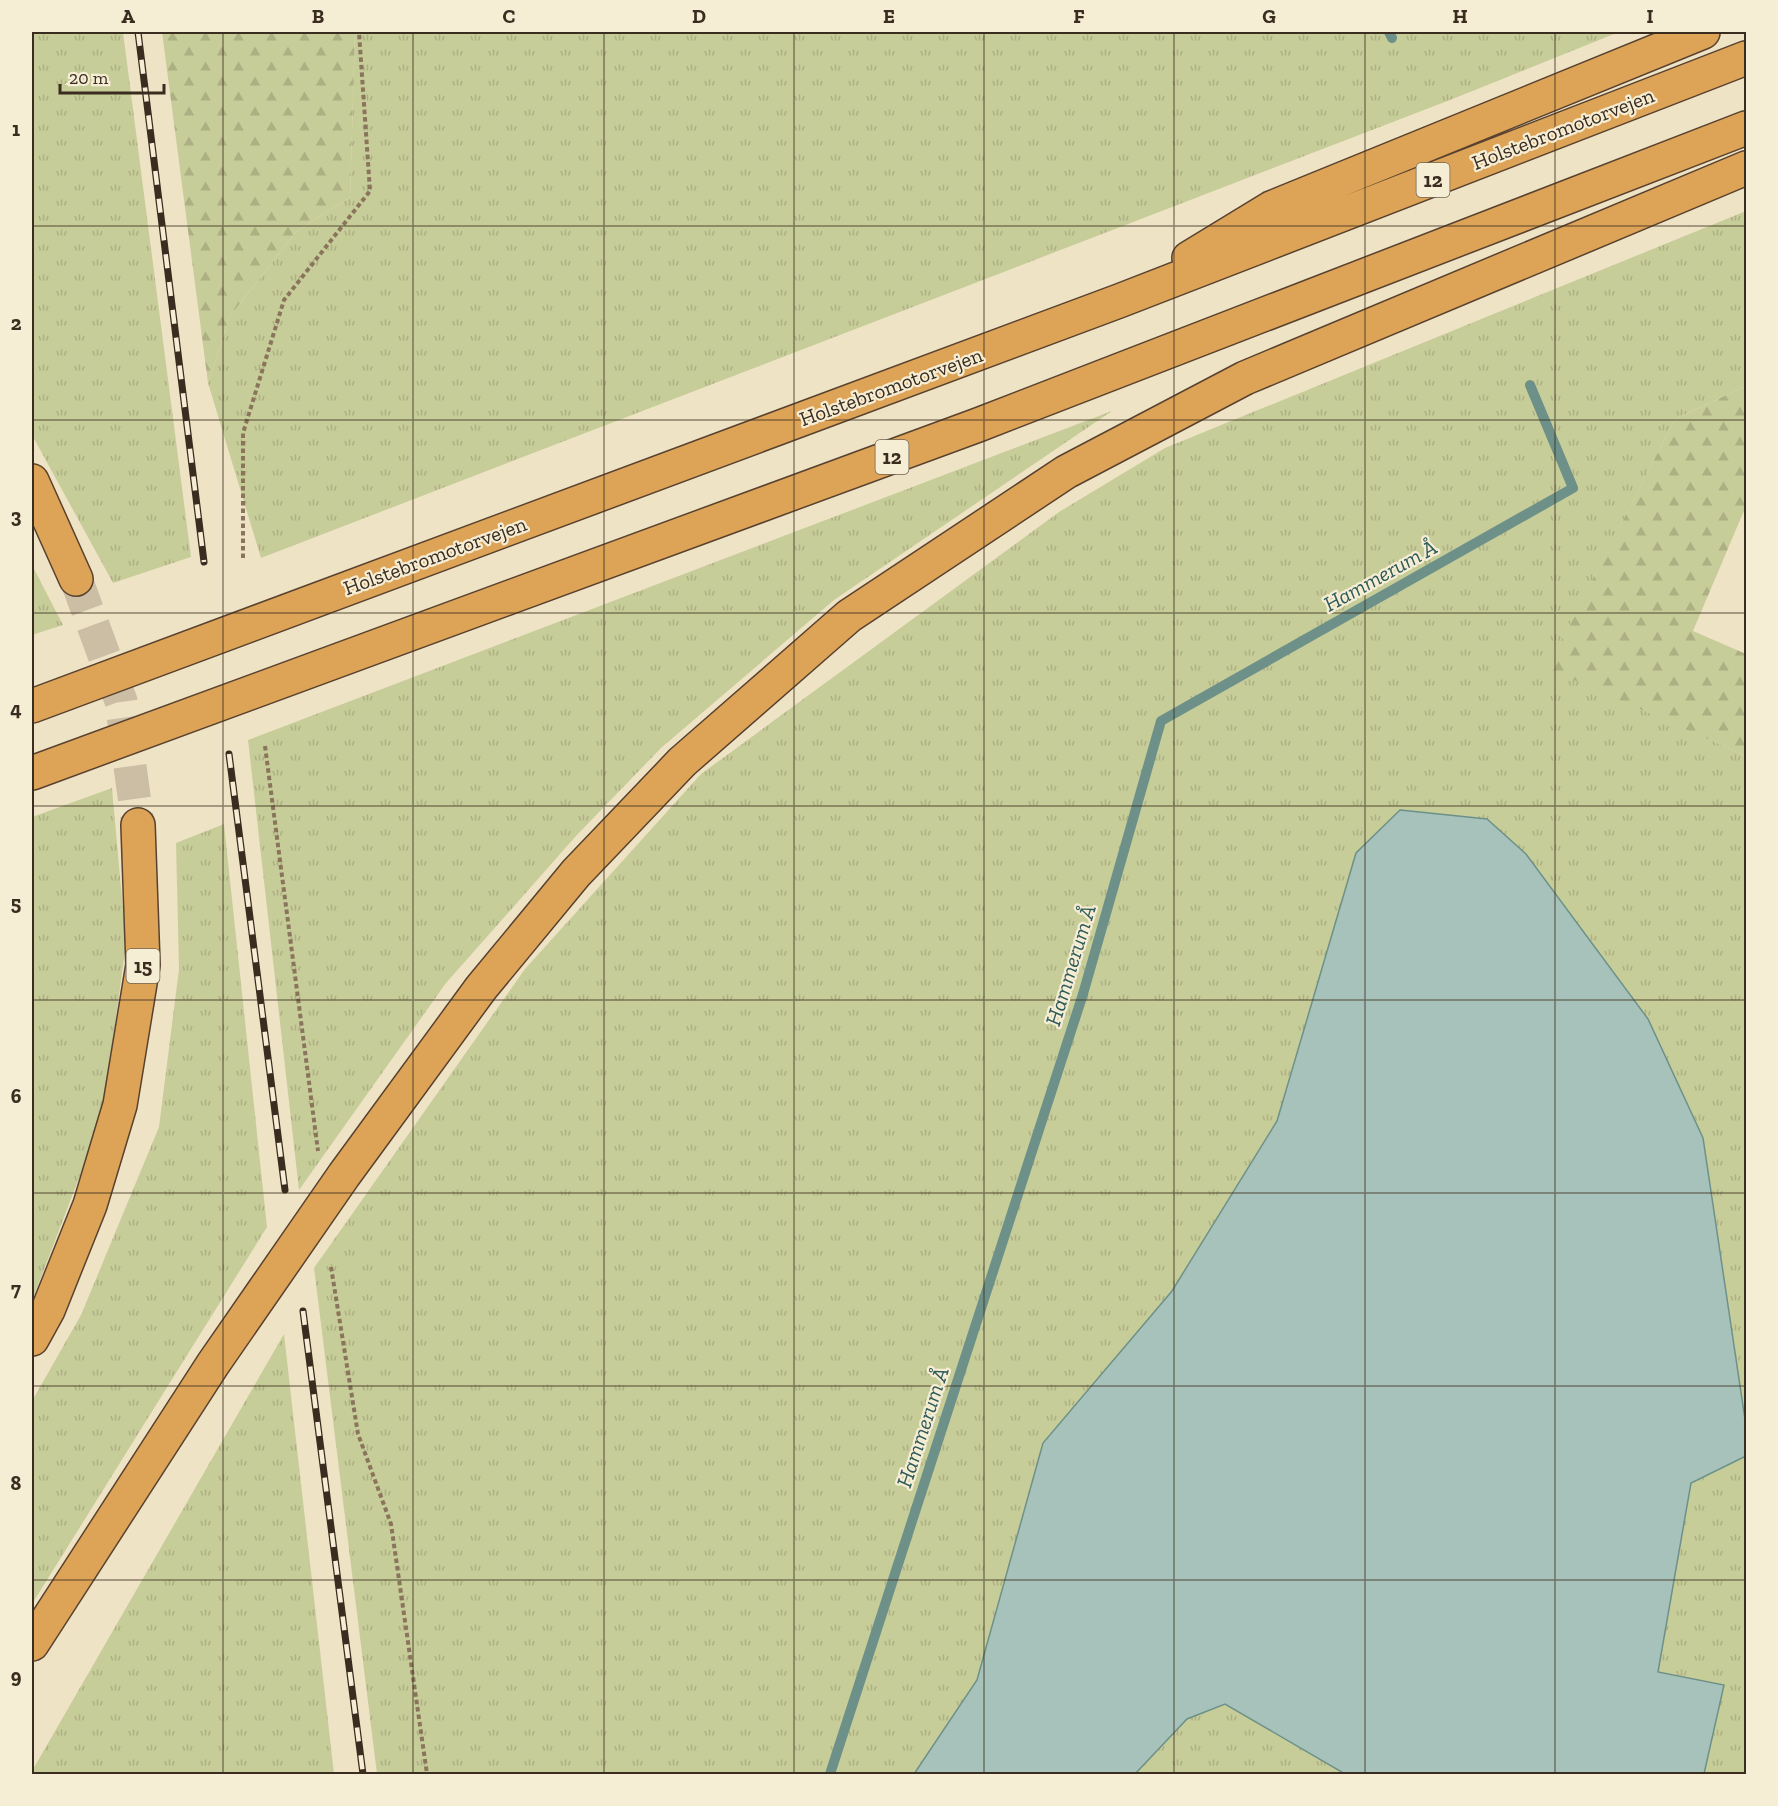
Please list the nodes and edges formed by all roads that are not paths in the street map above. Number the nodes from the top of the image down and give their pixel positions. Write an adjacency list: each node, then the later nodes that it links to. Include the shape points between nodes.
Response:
1 (1703, 32): 5 (highway, via 1271,208)
2 (1746, 58): 5 (highway, Holstebromotorvejen / 12)
3 (1746, 128): 9 (highway, 12, via 978,425)
4 (1746, 168): 12 (highway, via 1245,378 1066,472 849,616 682,762 576,873 481,988 344,1175 213,1364)
5 (1119, 302): 8 (highway, Holstebromotorvejen / 12)
6 (32, 481): 7 (highway)
7 (76, 579)
8 (32, 706)
9 (32, 773)
10 (138, 825): 11 (highway, 15, via 143,965 120,1106 90,1205 48,1310)
11 (32, 1339)
12 (32, 1644)

